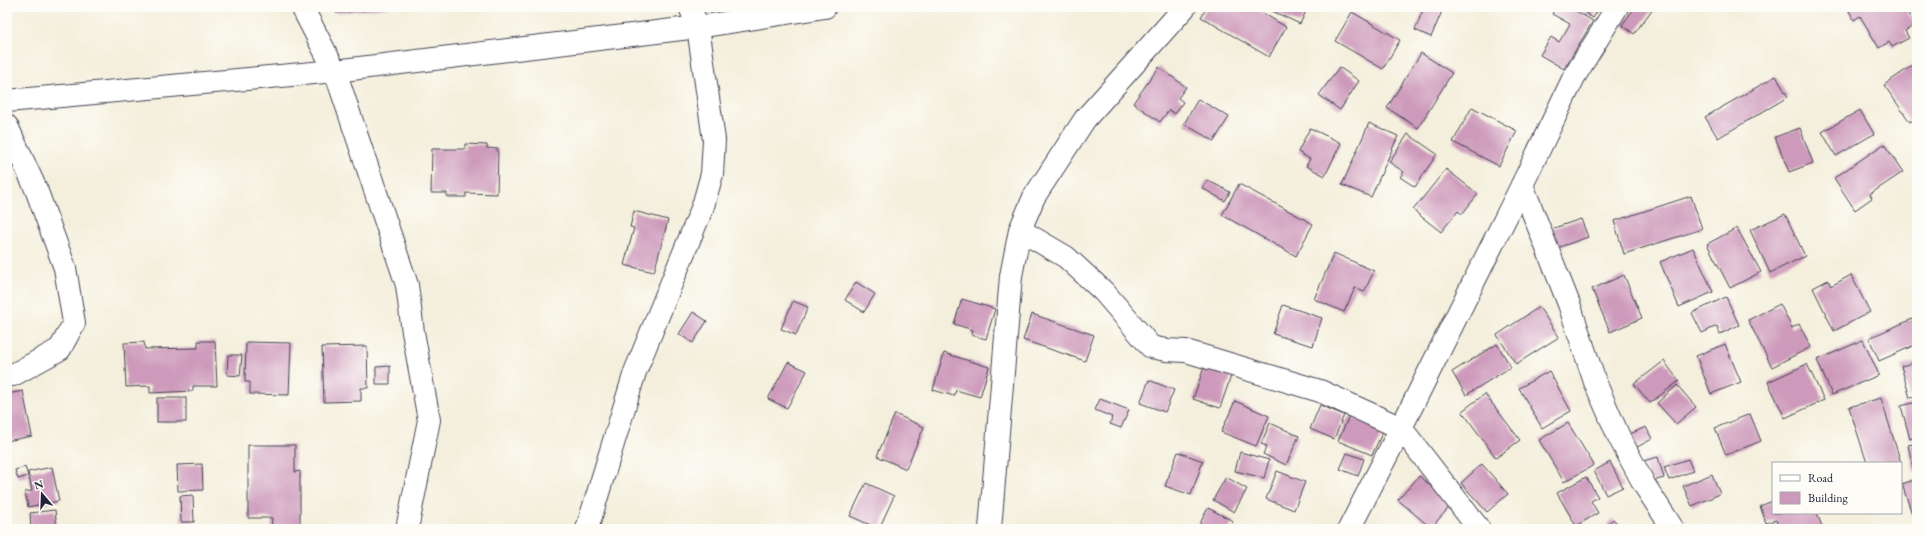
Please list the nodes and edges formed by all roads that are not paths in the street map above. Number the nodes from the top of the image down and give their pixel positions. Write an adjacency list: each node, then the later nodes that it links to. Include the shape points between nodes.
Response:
1 (302, 7): 6 (street)
2 (825, 7): 5 (street)
3 (1185, 7): 10 (street, via 1085,119 1034,197)
4 (1617, 7): 9 (street, via 1574,77)
5 (694, 17): 6 (street); 15 (street, via 714,140 712,174 703,206 635,372)
6 (335, 71): 7 (street); 14 (street, via 407,285 429,420)
7 (7, 101)
8 (7, 126): 11 (street, via 36,189 65,268 74,323 60,349)
9 (1522, 185): 12 (street); 13 (street, via 1569,304 1595,382 1619,438)
10 (1020, 230): 12 (street, via 1066,257 1104,292 1151,347 1186,351 1320,391); 16 (street, via 1011,276)
11 (7, 376)
12 (1401, 428): 17 (street); 18 (street)
13 (1667, 527)
14 (407, 529)
15 (587, 529)
16 (990, 529)
17 (1349, 529)
18 (1478, 529)

